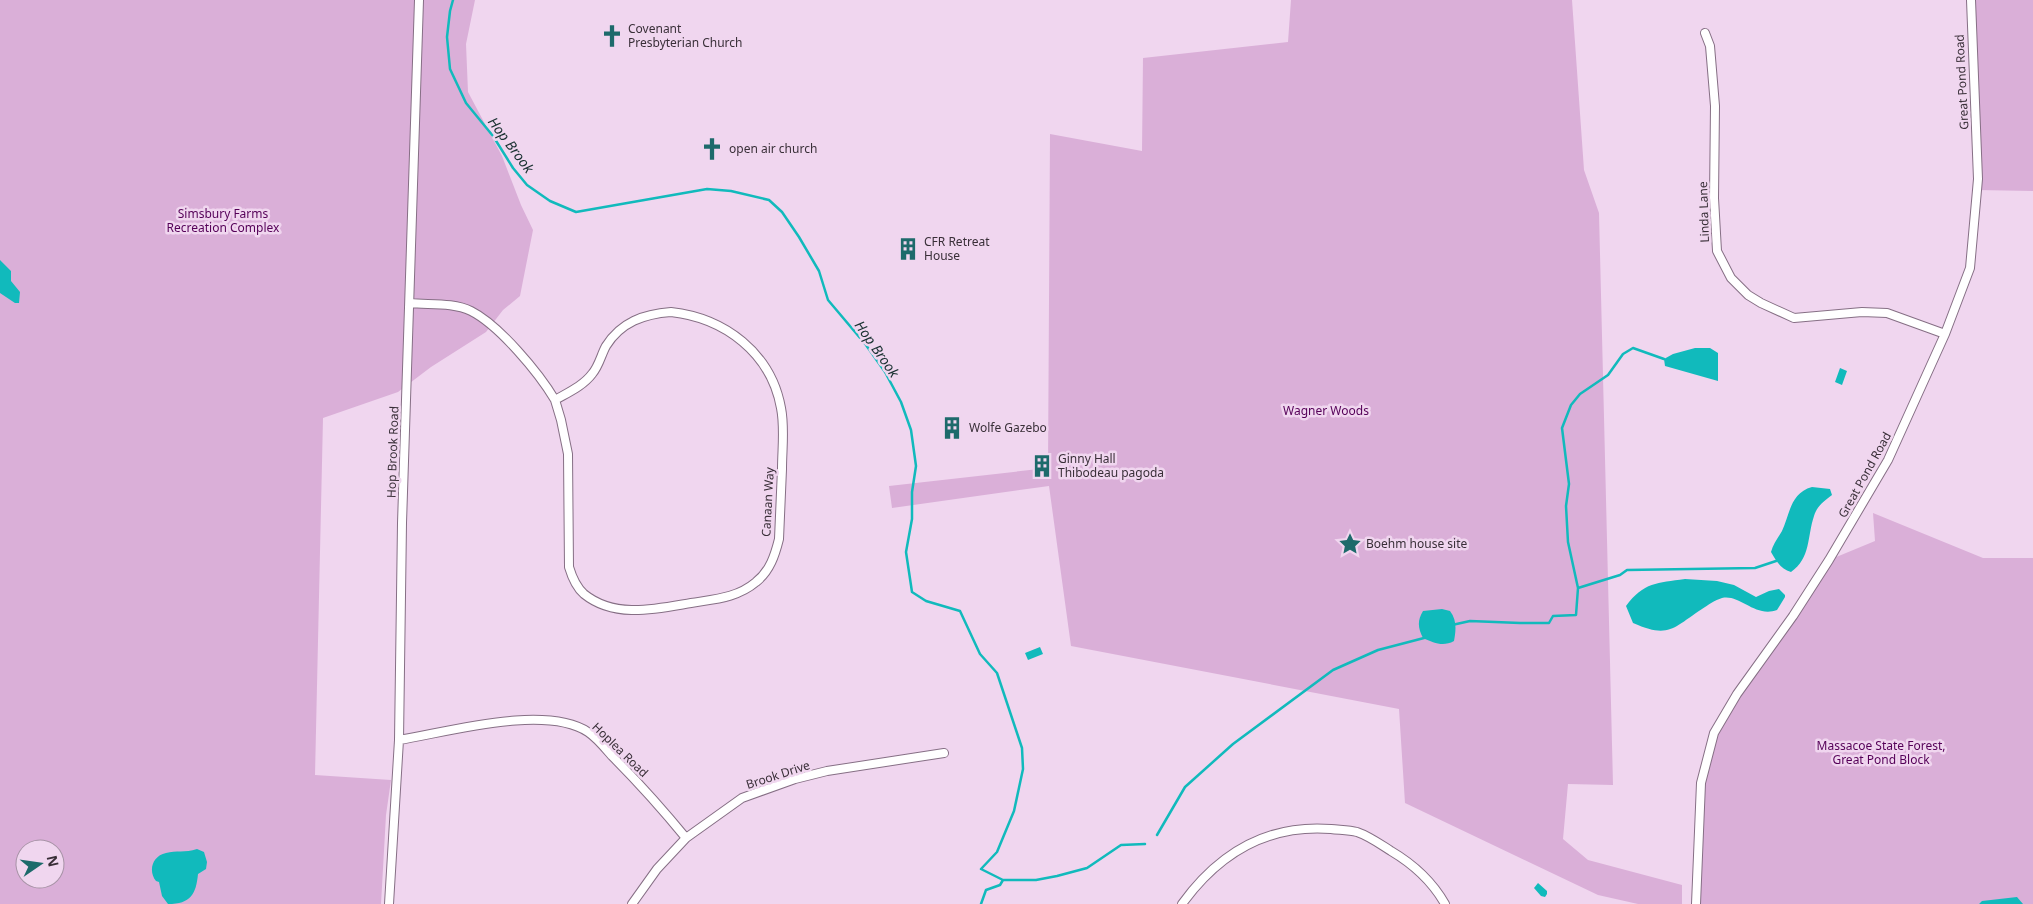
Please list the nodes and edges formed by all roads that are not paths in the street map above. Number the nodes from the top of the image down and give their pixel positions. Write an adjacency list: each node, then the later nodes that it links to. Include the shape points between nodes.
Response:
1 (419, 0): 4 (street, Hop Brook Road)
2 (1971, 0): 5 (street, Great Pond Road, via 1978,179 1970,268)
3 (1705, 33): 5 (street, Linda Lane, via 1710,46 1715,106 1717,251 1731,278 1748,295 1794,318 1879,312)
4 (410, 303): 6 (street, Canaan Way, via 470,311 500,333); 7 (street, Hop Brook Road)
5 (1945, 334): 14 (street, Great Pond Road, via 1888,460 1829,560 1737,694 1714,734 1701,782)
6 (555, 400): 6 (street, Canaan Way, via 568,454 569,567 584,594 606,606 623,610 661,608 735,595 758,581 774,556 779,538 783,444 781,410 765,368 754,352 732,332 687,314 655,313 639,318 614,334 592,374)
7 (398, 740): 9 (street, Hoplea Road, via 524,720 545,719 577,726 589,733 631,775); 10 (street, Hop Brook Road)
8 (944, 753): 9 (street, Brook Drive, via 795,779 742,798)
9 (686, 838): 11 (street, Brook Drive, via 657,869)
10 (389, 904)
11 (632, 904)
12 (1182, 904): 13 (street, via 1211,869 1244,845 1282,831 1317,828 1356,832 1368,837 1413,866)
13 (1444, 904)
14 (1696, 904)

